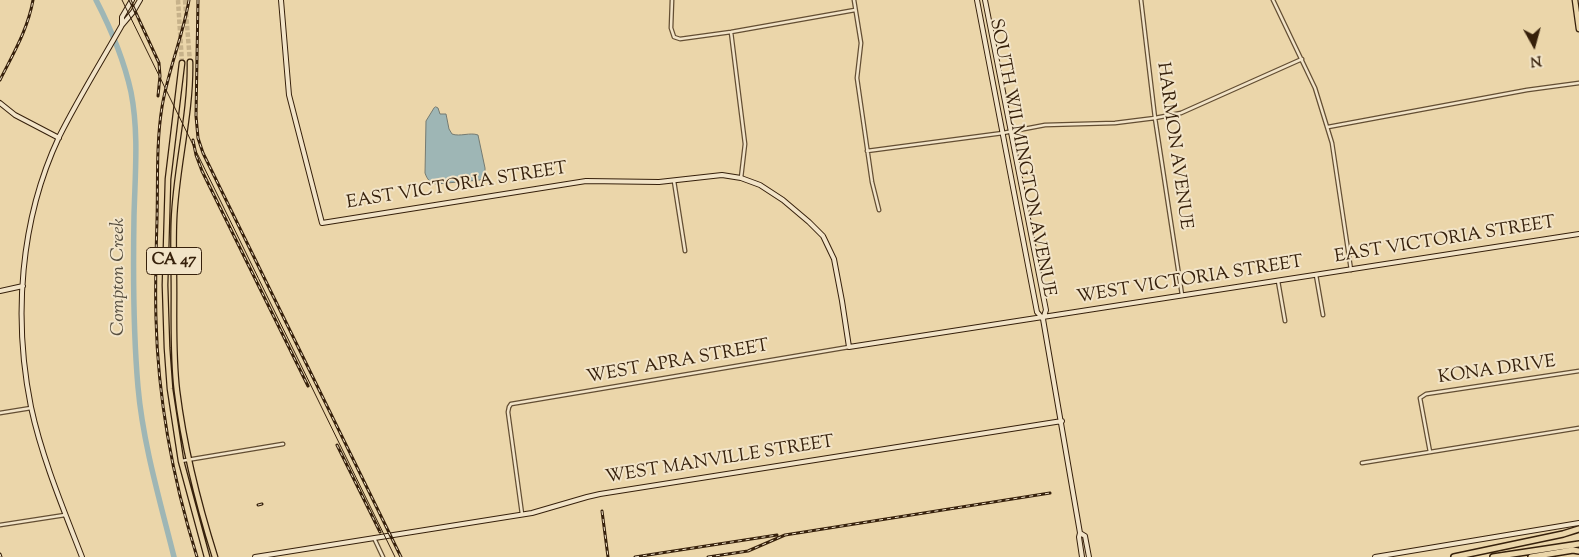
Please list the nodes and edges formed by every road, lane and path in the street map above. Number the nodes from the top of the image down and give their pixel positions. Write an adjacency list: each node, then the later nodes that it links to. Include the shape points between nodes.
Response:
1 (132, 0): 13 (main road, via 122,17)
2 (140, 0): 13 (main road)
3 (281, 0): 28 (main road, EAST VICTORIA STREET, via 289,95 322,223 568,183)
4 (672, 0): 15 (street, via 674,37 680,39)
5 (854, 0): 11 (street)
6 (977, 0): 24 (main road, SOUTH WILMINGTON AVENUE)
7 (985, 0): 23 (main road, SOUTH WILMINGTON AVENUE)
8 (1141, 0): 21 (street, HARMON AVENUE)
9 (1273, 0): 16 (street)
10 (1575, 0): 12 (main road)
11 (855, 10): 15 (street); 26 (street, via 861,43 857,78)
12 (1578, 18): 14 (main road)
13 (122, 25): 25 (main road)
14 (1579, 29)
15 (732, 32): 27 (street, via 746,144)
16 (1302, 59): 21 (street, via 1181,113); 22 (street)
17 (190, 62): 40 (main road, CA 47, via 190,98 174,220)
18 (182, 63): 39 (main road, CA 47, via 168,180)
19 (1579, 82): 22 (street)
20 (0, 103): 25 (main road, via 15,116)
21 (1155, 118): 23 (street, via 1045,125); 37 (street, HARMON AVENUE)
22 (1328, 127): 32 (street)
23 (1011, 132): 24 (street); 41 (main road, SOUTH WILMINGTON AVENUE, via 1046,310)
24 (1002, 133): 26 (street); 41 (main road, SOUTH WILMINGTON AVENUE, via 1037,312)
25 (59, 138): 35 (main road, via 32,221)
26 (867, 151): 29 (street)
27 (741, 178): 28 (main road, via 722,175); 43 (main road, via 760,185 783,200 822,236 834,259)
28 (674, 181): 31 (street)
29 (879, 210)
30 (1579, 234): 32 (main road, EAST VICTORIA STREET)
31 (685, 251)
32 (1351, 270): 33 (main road, EAST VICTORIA STREET)
33 (1316, 275): 34 (main road, WEST VICTORIA STREET); 38 (street)
34 (1278, 280): 37 (main road, WEST VICTORIA STREET); 42 (street)
35 (23, 286): 36 (main road); 45 (main road, via 23,357)
36 (0, 290)
37 (1182, 295): 41 (main road, WEST VICTORIA STREET)
38 (1323, 315)
39 (166, 317): 40 (main road); 52 (main road, CA 47, via 170,389)
40 (174, 317): 51 (main road, CA 47, via 177,389)
41 (1043, 319): 43 (main road, WEST VICTORIA STREET); 47 (main road, SOUTH WILMINGTON AVENUE)
42 (1285, 321)
43 (849, 347): 54 (street, WEST APRA STREET, via 512,404 508,412)
44 (1579, 371): 50 (street, KONA DRIVE, via 1426,394 1420,398)
45 (32, 408): 46 (street); 55 (main road, via 44,455)
46 (0, 413)
47 (1062, 421): 54 (main road, WEST MANVILLE STREET, via 587,496); 59 (main road, SOUTH WILMINGTON AVENUE)
48 (1579, 428): 50 (street)
49 (283, 444): 51 (street)
50 (1430, 452): 53 (street)
51 (188, 460): 52 (street); 66 (main road, CA 47)
52 (181, 461): 65 (main road, CA 47)
53 (1362, 463)
54 (522, 514): 60 (main road, WEST MANVILLE STREET)
55 (66, 515): 57 (street); 64 (main road)
56 (1579, 524): 71 (main road)
57 (0, 525)
58 (1579, 529): 72 (highway)
59 (1080, 533): 69 (main road, SOUTH WILMINGTON AVENUE); 70 (main road, SOUTH WILMINGTON AVENUE, via 1085,536)
60 (374, 538): 67 (main road, WEST MANVILLE STREET); 68 (street)
61 (1579, 544): 63 (highway)
62 (1579, 552): 75 (highway, via 1574,550); 76 (highway)
63 (1521, 553): 73 (highway); 74 (highway)
64 (82, 557)
65 (207, 557)
66 (215, 557)
67 (255, 557)
68 (383, 557)
69 (1082, 557)
70 (1089, 557)
71 (1375, 557)
72 (1454, 557)
73 (1493, 557)
74 (1514, 557)
75 (1531, 557)
76 (1550, 557)

